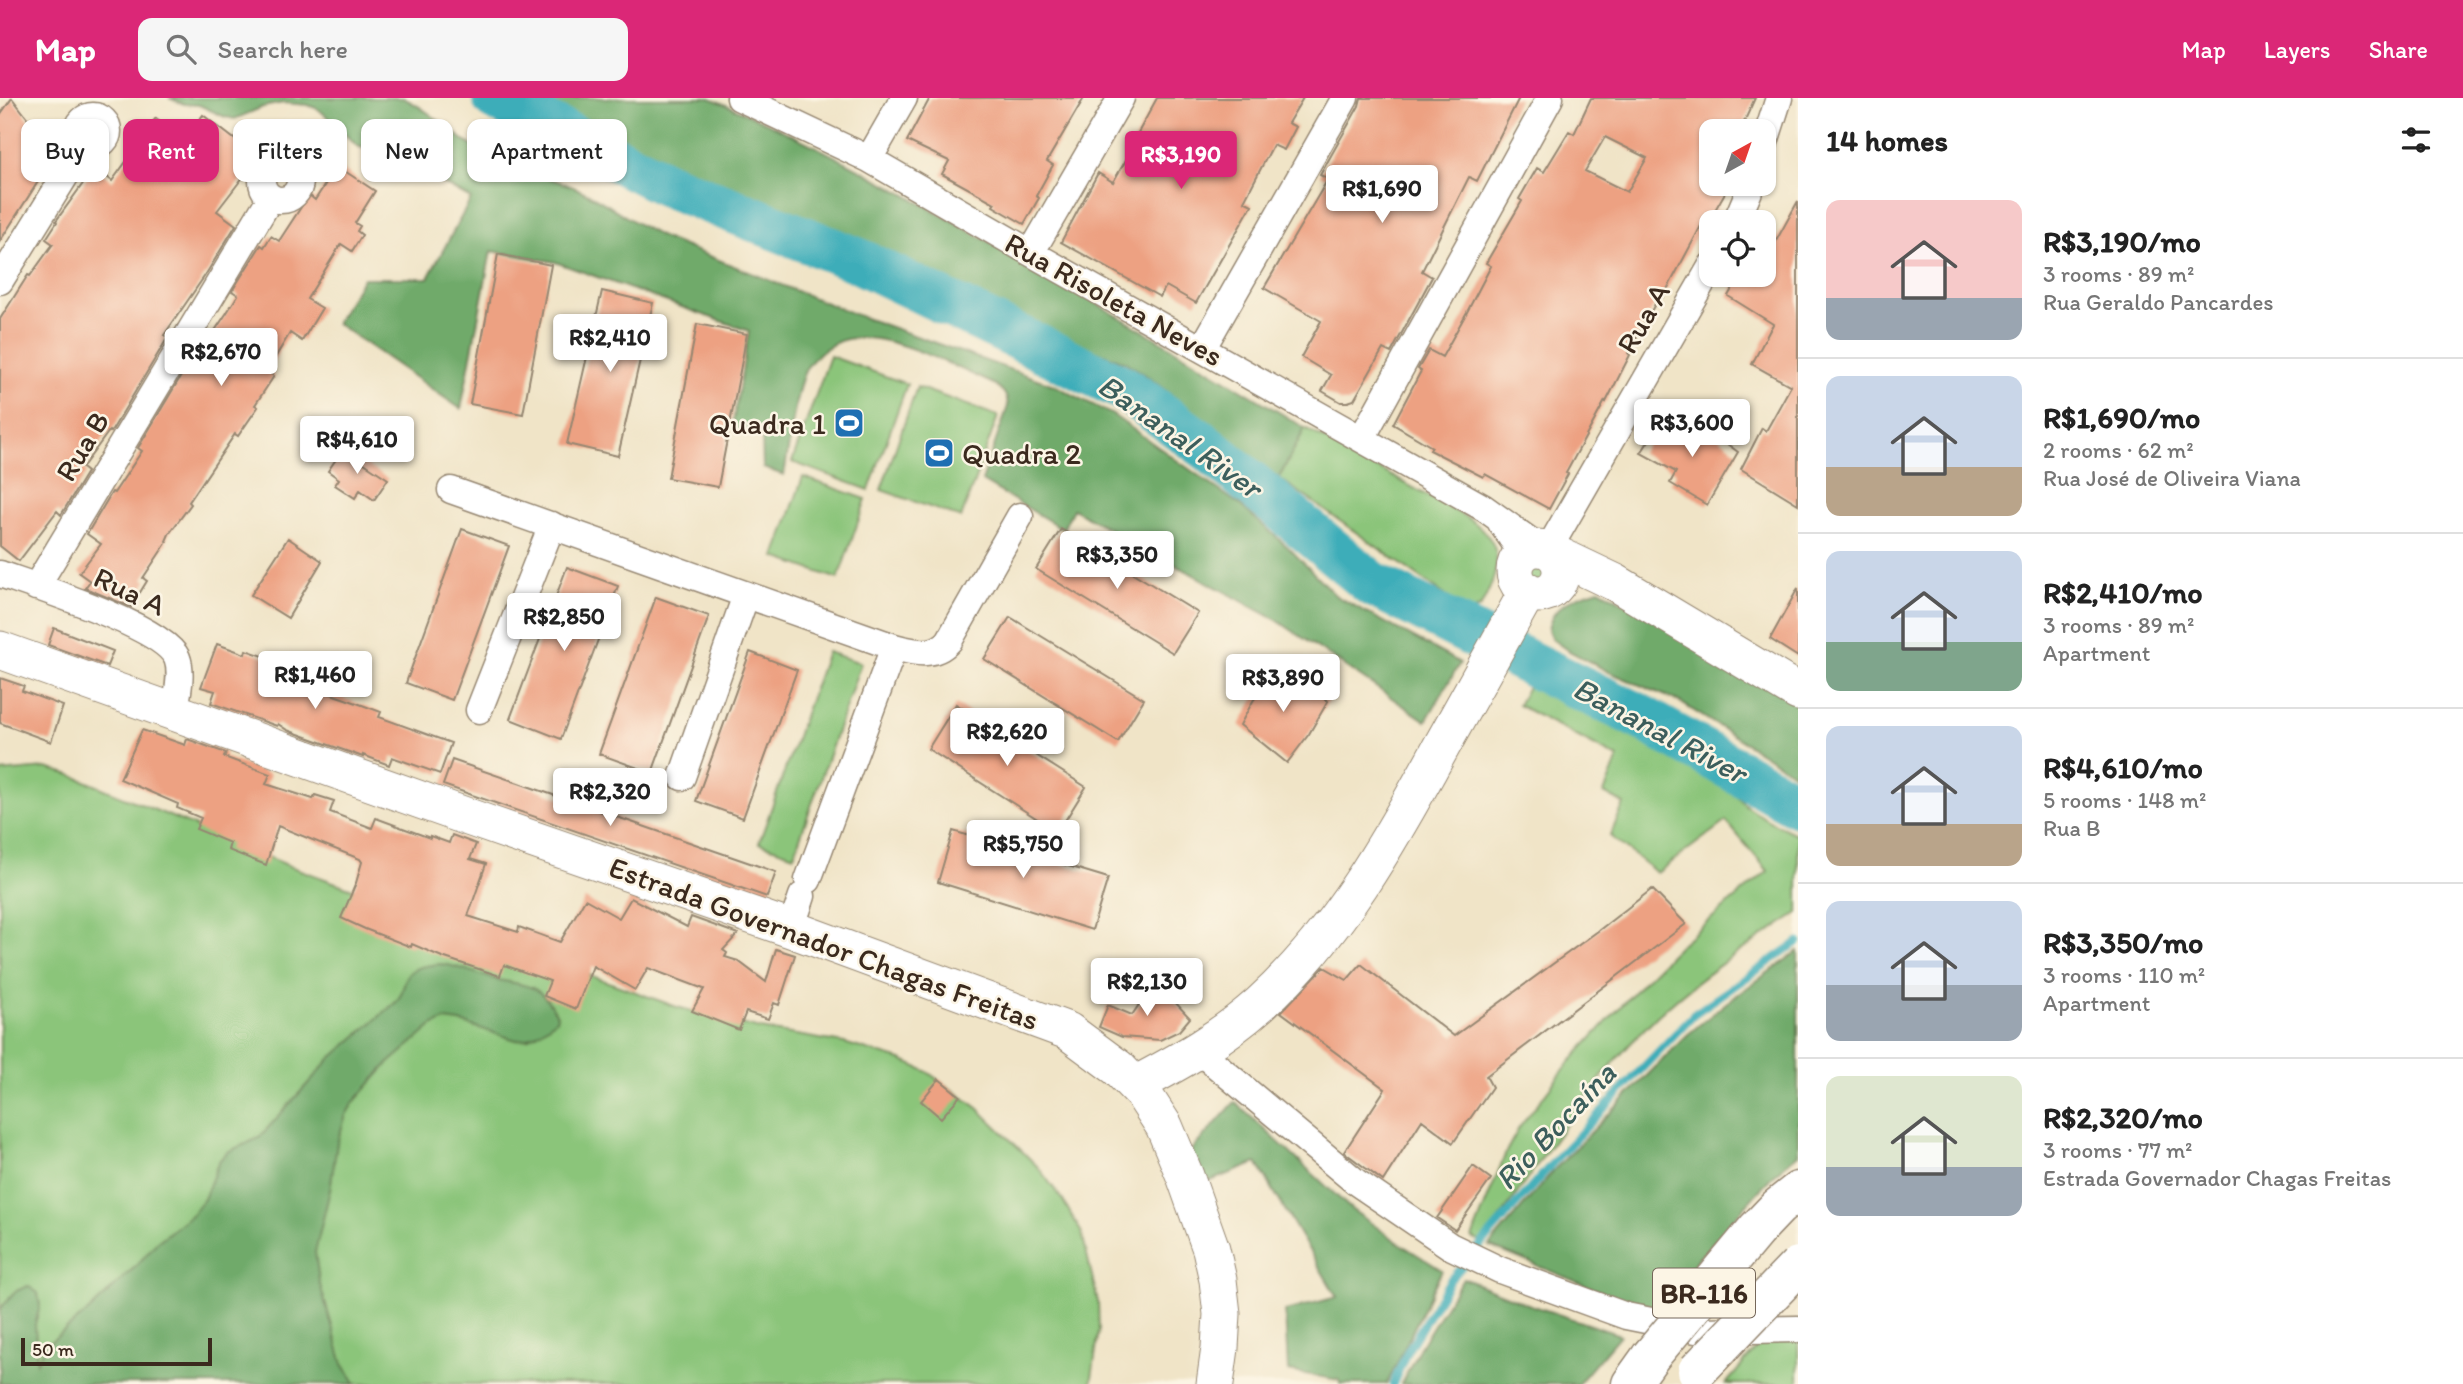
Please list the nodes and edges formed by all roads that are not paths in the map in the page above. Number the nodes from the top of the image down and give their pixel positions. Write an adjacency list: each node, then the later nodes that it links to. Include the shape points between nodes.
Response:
1 (740, 98): 8 (street, Rua Risoleta Neves)
2 (904, 98): 8 (street)
3 (1121, 98): 11 (street)
4 (1345, 98): 14 (street)
5 (1550, 98): 15 (street)
6 (1779, 98): 7 (street)
7 (1772, 119)
8 (870, 159): 11 (street, Rua Risoleta Neves)
9 (61, 182): 12 (street)
10 (271, 197): 21 (street, Rua B)
11 (1031, 253): 14 (street, Rua Risoleta Neves)
12 (0, 281)
13 (1699, 287): 19 (street, Rua A)
14 (1202, 349): 15 (street, Rua Risoleta Neves)
15 (1362, 438): 19 (street, Rua Risoleta Neves, via 1485,508)
16 (451, 489): 18 (street)
17 (1020, 516): 23 (street, via 944,646 929,653)
18 (552, 526): 22 (street); 26 (street)
19 (1538, 569): 25 (main road, Rua Risoleta Neves, via 1616,583); 30 (main road, via 1353,896 1321,940 1258,1006)
20 (0, 574): 21 (street, Rua A)
21 (36, 587): 27 (street, Rua A, via 124,621 167,645 180,670)
22 (746, 595): 23 (street); 28 (street)
23 (894, 647): 29 (street)
24 (0, 649): 27 (main road, Estrada Governador Chagas Freitas)
25 (1798, 692)
26 (479, 710)
27 (175, 711): 29 (main road, Estrada Governador Chagas Freitas, via 471,818)
28 (682, 777)
29 (800, 902): 31 (main road, Estrada Governador Chagas Freitas, via 1068,1031)
30 (1199, 1051): 31 (main road); 34 (street, via 1356,1182 1450,1246 1500,1270 1626,1316 1701,1331)
31 (1135, 1085): 37 (main road, Estrada Governador Chagas Freitas, via 1164,1126 1211,1249 1222,1314)
32 (1798, 1191): 35 (highway, BR-116, bridge, via 1756,1229)
33 (1798, 1266): 36 (highway, BR-116, bridge)
34 (1798, 1329)
35 (1641, 1370)
36 (1693, 1378)
37 (1214, 1384)

